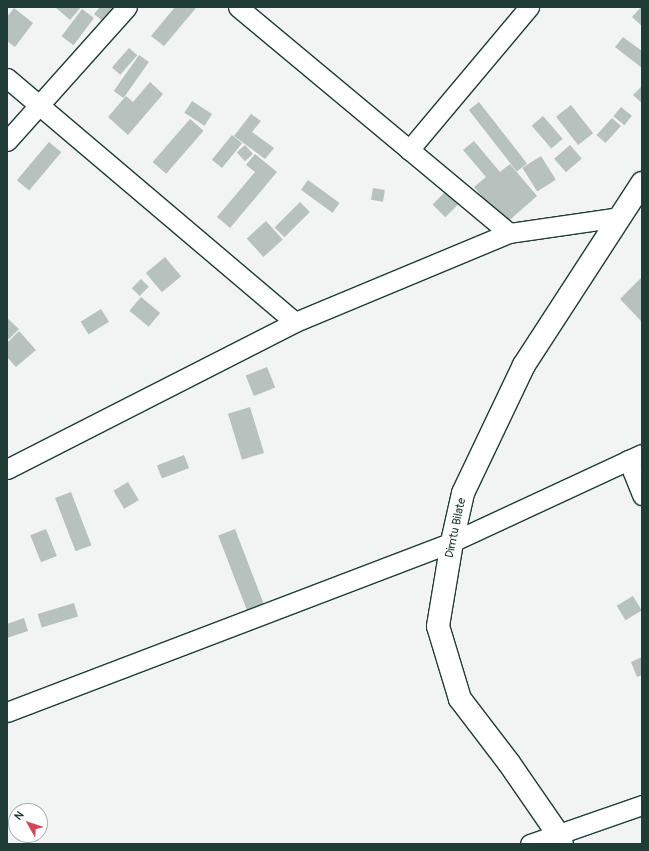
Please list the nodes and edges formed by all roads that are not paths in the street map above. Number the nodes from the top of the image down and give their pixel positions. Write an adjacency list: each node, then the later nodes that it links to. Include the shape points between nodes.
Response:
1 (127, 7): 5 (street)
2 (238, 7): 7 (street)
3 (529, 7): 7 (street)
4 (7, 78): 5 (street)
5 (39, 105): 6 (street); 12 (street)
6 (7, 141)
7 (409, 150): 11 (street)
8 (642, 183): 10 (main road, Dimtu Bilate)
9 (642, 198): 10 (main road, Dimtu Bilate)
10 (620, 217): 11 (street); 16 (main road, Dimtu Bilate, via 524,365 464,493)
11 (509, 233): 12 (street)
12 (295, 322): 14 (street)
13 (635, 456): 15 (street); 16 (street)
14 (7, 469)
15 (642, 495)
16 (452, 542): 17 (street); 19 (main road, Dimtu Bilate, via 438,626 460,699)
17 (7, 712)
18 (642, 804): 19 (street)
19 (560, 839): 20 (street)
20 (530, 844)

